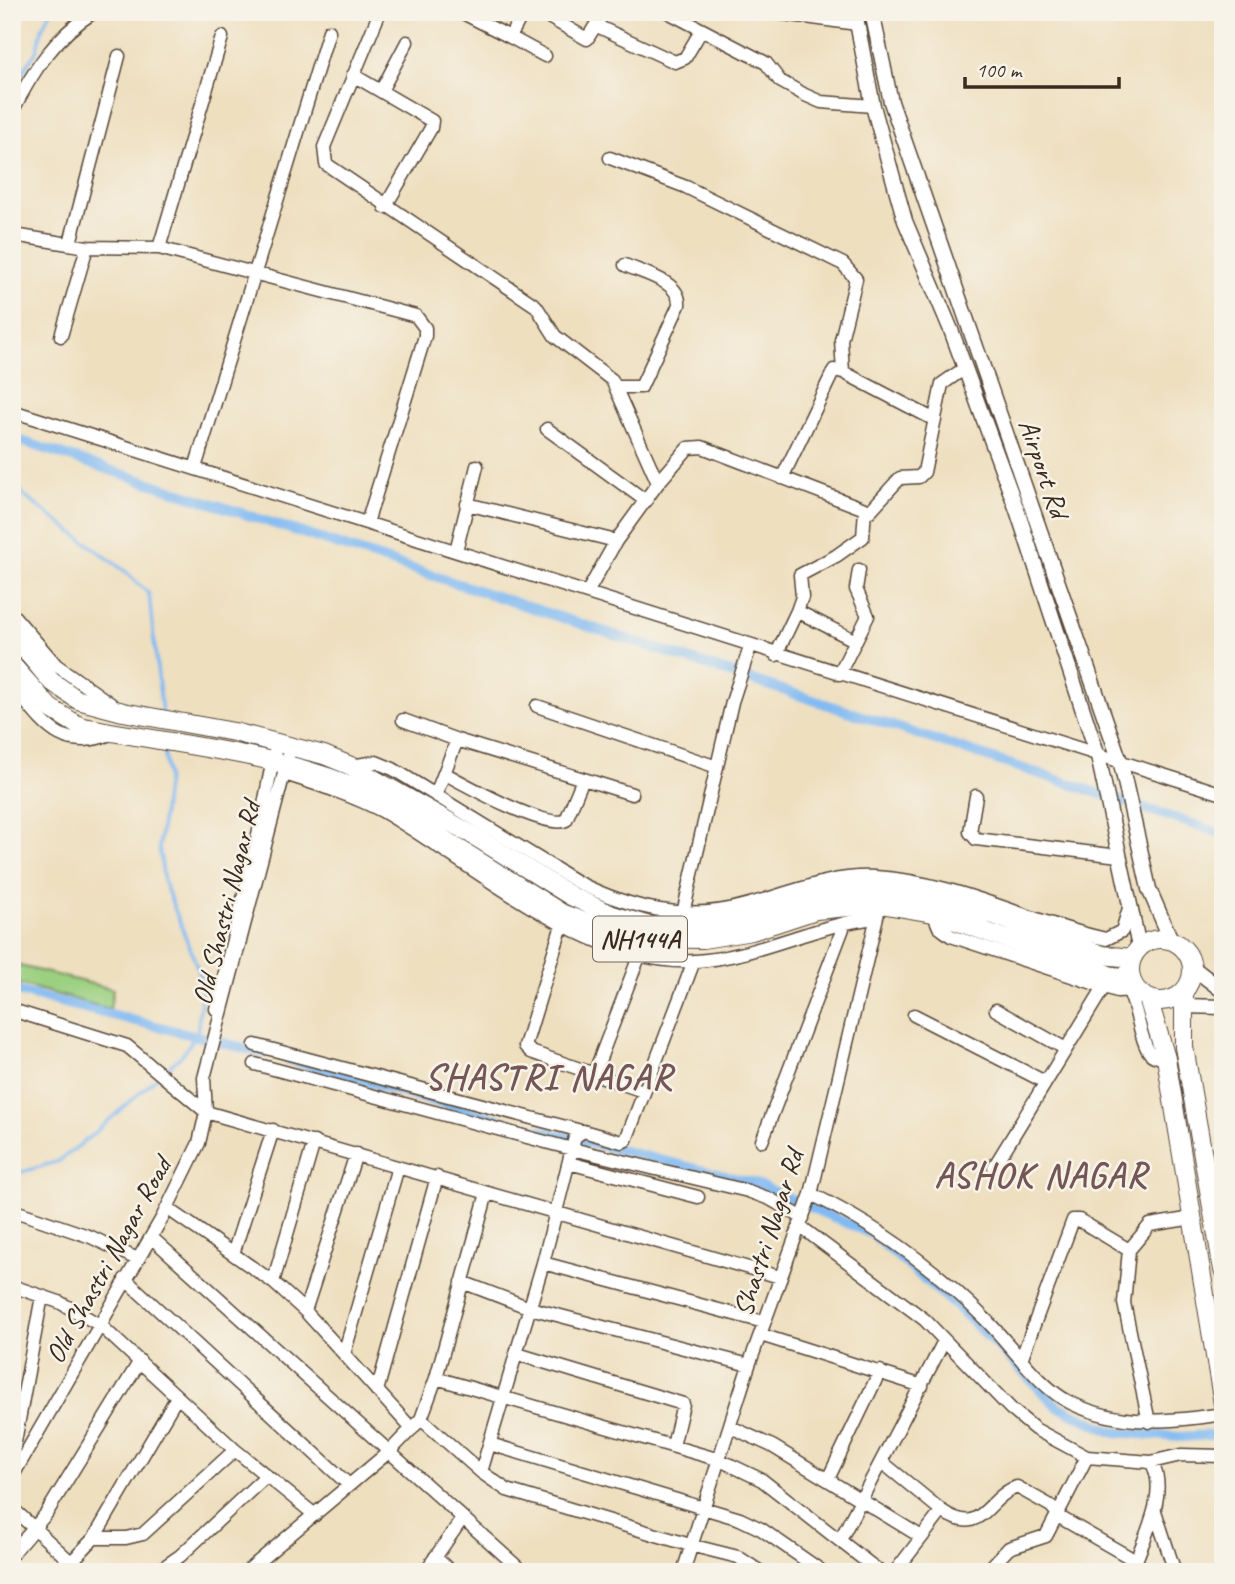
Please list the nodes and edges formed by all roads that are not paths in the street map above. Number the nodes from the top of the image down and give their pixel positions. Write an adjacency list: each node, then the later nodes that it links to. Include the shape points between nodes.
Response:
1 (94, 12): 22 (street, via 54,45)
2 (461, 12): 15 (street)
3 (523, 12): 15 (street)
4 (540, 12): 11 (street, via 584,38)
5 (604, 12): 11 (street)
6 (668, 12): 13 (street)
7 (769, 12): 10 (street)
8 (872, 12): 66 (main road, Airport Rd, via 891,102)
9 (378, 13): 19 (street)
10 (856, 18): 21 (main road)
11 (597, 26): 13 (street, via 675,62 685,58)
12 (328, 31): 30 (street)
13 (701, 31): 21 (street, via 766,63 780,81 821,102)
14 (222, 37): 28 (street)
15 (510, 37): 18 (street)
16 (407, 42): 20 (street)
17 (119, 56): 26 (street)
18 (545, 56)
19 (353, 75): 20 (street); 24 (street, via 323,153 333,171)
20 (381, 92): 24 (street, via 430,118 432,124)
21 (873, 106): 32 (main road, via 905,220)
22 (12, 112)
23 (610, 158): 33 (street, via 685,187 843,264 856,279 841,340)
24 (385, 206): 34 (street, via 527,299 555,336 607,375)
25 (20, 236): 26 (street)
26 (70, 243): 27 (street)
27 (88, 247): 28 (street); 31 (street)
28 (159, 248): 30 (street)
29 (625, 265): 34 (street, via 669,285 680,299 643,385 637,389)
30 (252, 274): 39 (street, via 232,355); 45 (street, via 416,316 425,328)
31 (61, 336)
32 (965, 368): 36 (street, via 942,384); 64 (main road)
33 (843, 372): 36 (street); 40 (street, via 832,373)
34 (615, 387): 41 (street)
35 (13, 411): 39 (street)
36 (934, 421): 44 (street, via 924,472 919,477 900,478 872,510)
37 (547, 429): 42 (street)
38 (477, 466): 43 (street)
39 (195, 468): 45 (street)
40 (782, 478): 41 (street, via 692,446); 44 (street)
41 (658, 483): 42 (street)
42 (646, 501): 46 (street)
43 (467, 504): 46 (street); 47 (street)
44 (864, 510): 50 (street, via 863,537 800,575 803,597)
45 (367, 523): 47 (street)
46 (616, 541): 49 (street)
47 (456, 551): 49 (street)
48 (859, 570): 53 (street, via 856,589 867,615)
49 (587, 593): 54 (street)
50 (797, 611): 53 (street); 55 (street)
51 (12, 614): 60 (street, via 74,680)
52 (12, 634): 60 (highway, NH144A, via 64,692)
53 (856, 641): 57 (street)
54 (750, 647): 55 (street); 68 (street)
55 (776, 655): 57 (street)
56 (12, 665): 62 (highway, NH144A, via 65,719)
57 (839, 674): 64 (street)
58 (12, 685): 62 (street, via 50,728 70,740 90,742)
59 (537, 706): 68 (street)
60 (124, 712): 65 (highway, NH144A, via 183,722)
61 (403, 720): 63 (street)
62 (117, 734): 65 (highway, NH144A)
63 (457, 740): 69 (street); 70 (street)
64 (1098, 757): 66 (street); 75 (main road)
65 (282, 758): 67 (highway, NH144A, via 324,755); 77 (highway, NH144A, via 375,796 563,914 626,938 703,939 752,931 816,910); 81 (street, via 370,805); 97 (street, Old Shastri Nagar Rd)
66 (1121, 764): 73 (street); 82 (main road, Airport Rd, via 1149,889)
67 (352, 766): 71 (street, via 376,762); 83 (highway, NH144A, via 571,897 649,926 714,924 797,901 869,889 911,891 995,915 1102,955)
68 (717, 767): 78 (street)
69 (444, 773): 70 (street, via 561,823); 71 (street)
70 (583, 779): 72 (street)
71 (436, 794): 78 (street, via 604,896 638,908)
72 (632, 794)
73 (1223, 794)
74 (976, 796): 75 (street, via 970,832 975,839)
75 (1119, 856): 76 (main road)
76 (1130, 904): 78 (street, via 1122,931 1106,939 947,887 876,877 805,885 744,906); 83 (main road)
77 (878, 911): 79 (highway, NH144A); 80 (street); 116 (street, Shastri Nagar Rd)
78 (683, 913)
79 (933, 913): 87 (street, via 951,936); 88 (highway, NH144A, via 1109,975)
80 (845, 923): 85 (street, via 774,945); 105 (street)
81 (562, 925): 84 (street, via 603,944); 99 (street, via 525,1046)
82 (1171, 940): 83 (highway, NH144A, via 1154,939); 86 (highway, via 1189,955)
83 (1136, 953): 88 (highway)
84 (640, 954): 85 (street); 99 (street)
85 (694, 961): 101 (street)
86 (1192, 967): 89 (main road); 90 (highway)
87 (1104, 987): 88 (street); 96 (street)
88 (1136, 990): 90 (highway, NH144A, via 1161,1001); 118 (highway, via 1167,1058)
89 (1223, 991)
90 (1183, 998): 91 (main road); 124 (highway, via 1184,1047)
91 (1223, 1007)
92 (12, 1010): 102 (street, via 117,1041)
93 (996, 1010): 96 (street)
94 (914, 1015): 100 (street)
95 (255, 1045): 104 (street)
96 (1066, 1049): 100 (street)
97 (208, 1056): 102 (street, Old Shastri Nagar Road)
98 (256, 1064): 104 (street)
99 (594, 1074): 101 (street)
100 (1045, 1082): 110 (street)
101 (643, 1091): 104 (street, via 624,1141)
102 (206, 1112): 103 (street); 114 (street, Old Shastri Nagar Road, via 200,1143)
103 (273, 1130): 106 (street); 121 (street)
104 (575, 1140): 108 (street); 116 (street)
105 (762, 1141)
106 (314, 1142): 107 (street); 127 (street)
107 (356, 1154): 109 (street); 132 (street)
108 (569, 1163): 113 (street); 117 (street)
109 (398, 1167): 111 (street); 136 (street)
110 (994, 1167)
111 (437, 1177): 112 (street); 144 (street)
112 (487, 1193): 117 (street); 128 (street)
113 (698, 1197)
114 (167, 1208): 119 (street, Old Shastri Nagar Road); 121 (street)
115 (12, 1210): 122 (street, via 91,1237)
116 (806, 1210): 125 (street, Shastri Nagar Rd); 135 (street); 138 (street, via 857,1218 918,1259)
117 (557, 1214): 123 (street); 125 (street)
118 (1193, 1218): 120 (street, via 1150,1225); 147 (highway)
119 (151, 1237): 122 (street, Old Shastri Nagar Road); 156 (street)
120 (1129, 1250): 138 (street, via 1073,1220); 150 (street, via 1124,1303)
121 (233, 1254): 127 (street)
122 (137, 1259): 126 (street, Old Shastri Nagar Road)
123 (543, 1263): 131 (street); 134 (street)
124 (1223, 1270)
125 (780, 1277): 134 (street, Shastri Nagar Rd)
126 (125, 1279): 133 (street, Old Shastri Nagar Road); 167 (street)
127 (273, 1282): 132 (street)
128 (462, 1282): 131 (street); 142 (street)
129 (12, 1286): 130 (street)
130 (42, 1296): 133 (street); 159 (street)
131 (530, 1308): 137 (street); 140 (street)
132 (305, 1311): 136 (street)
133 (100, 1325): 139 (street); 165 (street, Old Shastri Nagar Road)
134 (762, 1329): 140 (street, Shastri Nagar Rd); 141 (street)
135 (944, 1340): 143 (street); 158 (street, via 1023,1419)
136 (344, 1354): 144 (street)
137 (517, 1354): 146 (street); 154 (street, via 683,1404)
138 (1022, 1357): 150 (street, via 1053,1391 1072,1404)
139 (139, 1361): 145 (street); 176 (street)
140 (749, 1366): 151 (street, Shastri Nagar Rd)
141 (880, 1371): 143 (street); 166 (street)
142 (436, 1378): 146 (street); 149 (street)
143 (922, 1386): 161 (street)
144 (377, 1391): 152 (street)
145 (177, 1396): 155 (street); 178 (street)
146 (503, 1397): 153 (street); 154 (street)
147 (1223, 1404)
148 (1223, 1414): 150 (street)
149 (421, 1419): 152 (street); 163 (street)
150 (1149, 1422)
151 (731, 1427): 160 (street, Shastri Nagar Rd); 166 (street)
152 (412, 1429): 156 (street)
153 (490, 1444): 163 (street); 169 (street)
154 (673, 1447): 160 (street)
155 (235, 1450): 164 (street); 178 (street, via 143,1534)
156 (391, 1450): 167 (street); 175 (street)
157 (1223, 1456): 162 (street, via 1181,1455)
158 (1087, 1457): 162 (street); 174 (street)
159 (12, 1458)
160 (720, 1460): 169 (street, Shastri Nagar Rd); 179 (street, via 762,1480)
161 (882, 1462): 168 (street); 171 (street)
162 (1151, 1462): 172 (street, via 1157,1476)
163 (481, 1472): 180 (street, via 519,1495)
164 (266, 1476): 173 (street); 186 (street)
165 (12, 1477)
166 (828, 1479): 168 (street)
167 (349, 1485): 173 (street)
168 (863, 1500): 177 (street); 179 (street)
169 (702, 1507): 180 (street, Shastri Nagar Rd); 193 (street, via 761,1529)
170 (12, 1508): 176 (street)
171 (942, 1511): 174 (street, via 954,1520 971,1520 1017,1487); 177 (street)
172 (1155, 1511): 183 (street); 196 (street)
173 (315, 1515): 187 (street)
174 (1058, 1515): 183 (street); 195 (street, via 1043,1538 1014,1546 993,1566)
175 (462, 1520): 182 (street); 190 (street)
176 (35, 1529): 181 (street); 184 (street)
177 (920, 1536): 194 (street)
178 (94, 1538): 184 (street)
179 (840, 1540): 185 (street)
180 (690, 1545): 191 (street, Shastri Nagar Rd); 192 (street, via 738,1557)
181 (12, 1554)
182 (435, 1557): 188 (street); 189 (street)
183 (1135, 1566)
184 (67, 1567)
185 (877, 1571)
186 (157, 1572)
187 (246, 1572)
188 (425, 1572)
189 (452, 1572)
190 (523, 1572)
191 (683, 1572)
192 (761, 1572)
193 (823, 1572)
194 (895, 1572)
195 (970, 1572)
196 (1175, 1572)

